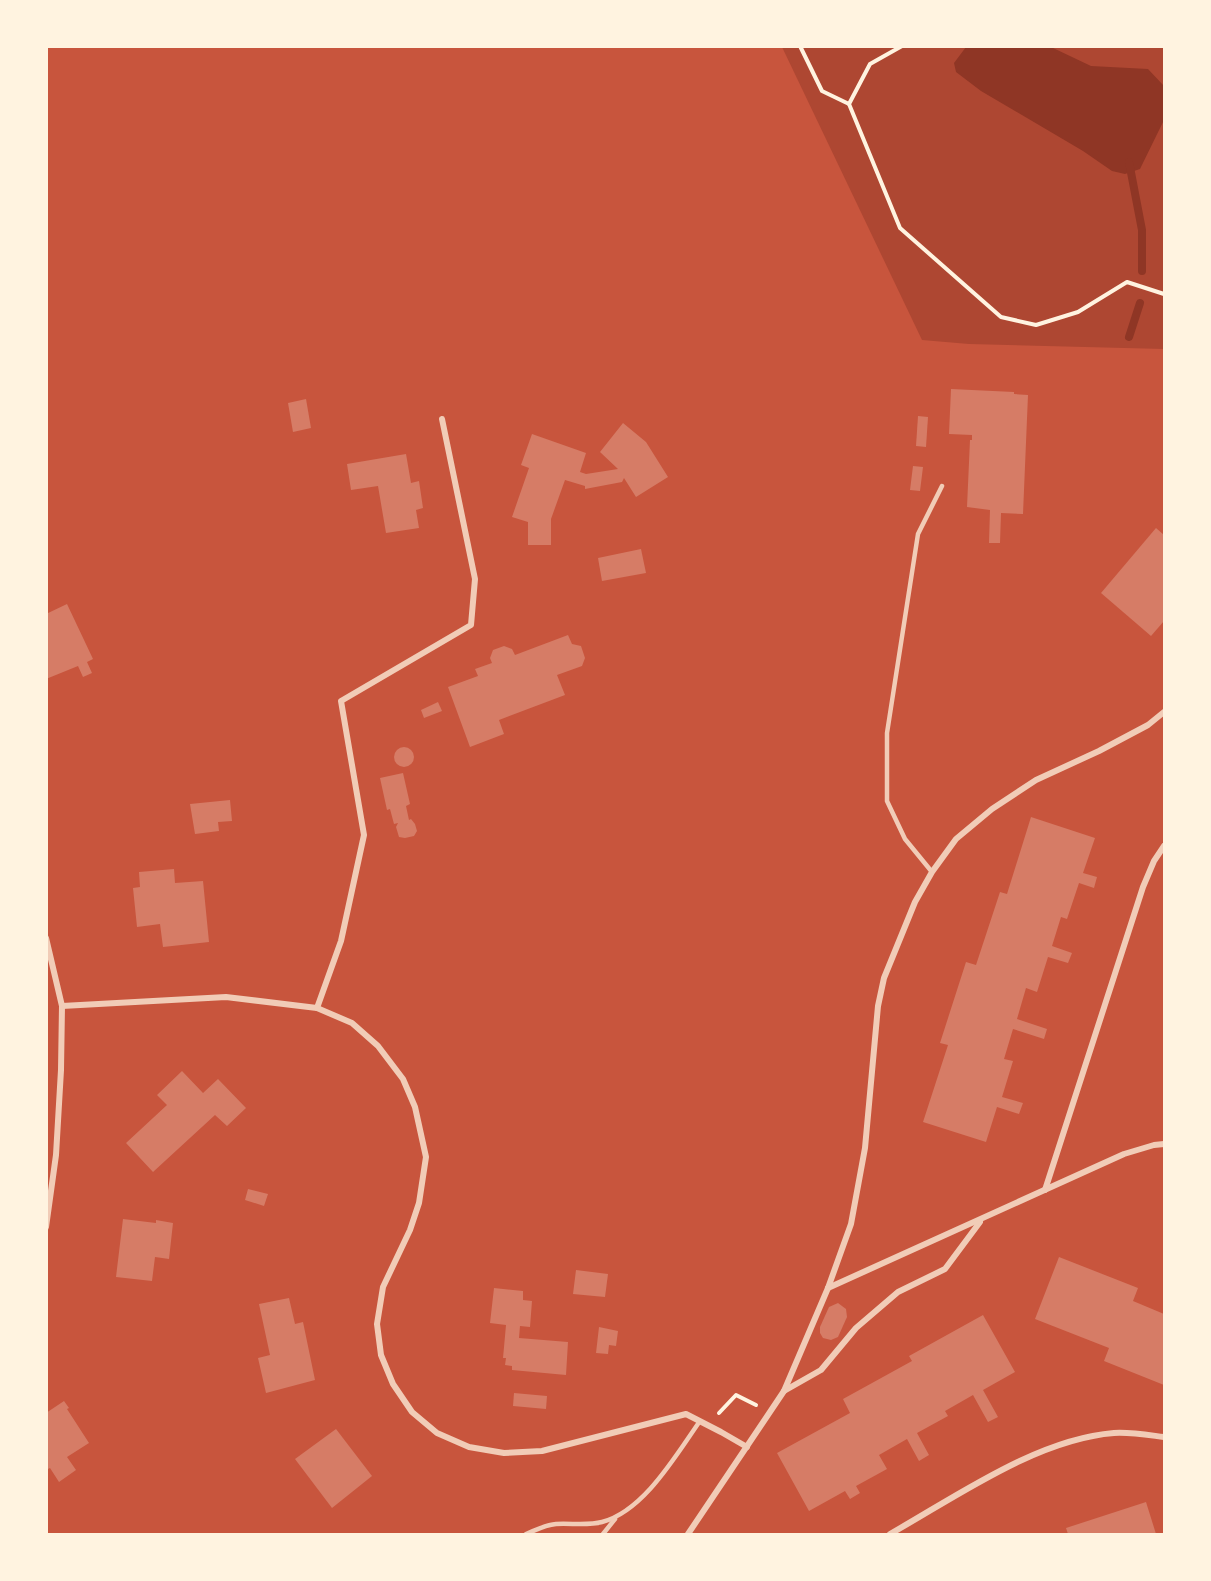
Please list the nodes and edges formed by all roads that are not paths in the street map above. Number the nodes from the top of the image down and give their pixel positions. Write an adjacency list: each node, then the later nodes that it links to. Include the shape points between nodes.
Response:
1 (442, 419): 10 (street, via 475,579 471,625 341,701 364,835 341,941)
2 (942, 486): 5 (lane, via 918,534 887,733 887,801 905,840)
3 (1164, 712): 5 (street, via 1148,725 1036,780 992,809 956,840)
4 (1164, 846): 12 (street, via 1143,887)
5 (932, 872): 15 (street, via 915,902 884,978 861,1171 851,1224)
6 (46, 938): 8 (street)
7 (46, 973): 8 (lane)
8 (55, 973): 9 (street)
9 (62, 1006): 10 (street, via 226,996); 14 (street, via 56,1155)
10 (317, 1008): 17 (street, via 352,1023 378,1046 403,1079 415,1107 426,1157 418,1203 383,1287 377,1324 381,1355 411,1412 437,1433 469,1447 504,1453 543,1451 686,1414)
11 (1164, 1144): 12 (street, via 1124,1154)
12 (1045, 1190): 13 (street)
13 (981, 1220): 15 (street); 16 (street, via 945,1269 898,1292 856,1328 821,1370)
14 (46, 1227)
15 (828, 1288): 16 (street)
16 (784, 1391): 19 (street)
17 (700, 1421): 19 (street); 20 (lane, via 649,1488)
18 (1164, 1437): 24 (street, via 1114,1433 1050,1448 1006,1468)
19 (747, 1447): 23 (street)
20 (617, 1517): 21 (lane, via 600,1523 543,1526); 22 (lane)
21 (526, 1534)
22 (603, 1534)
23 (688, 1534)
24 (890, 1534)

